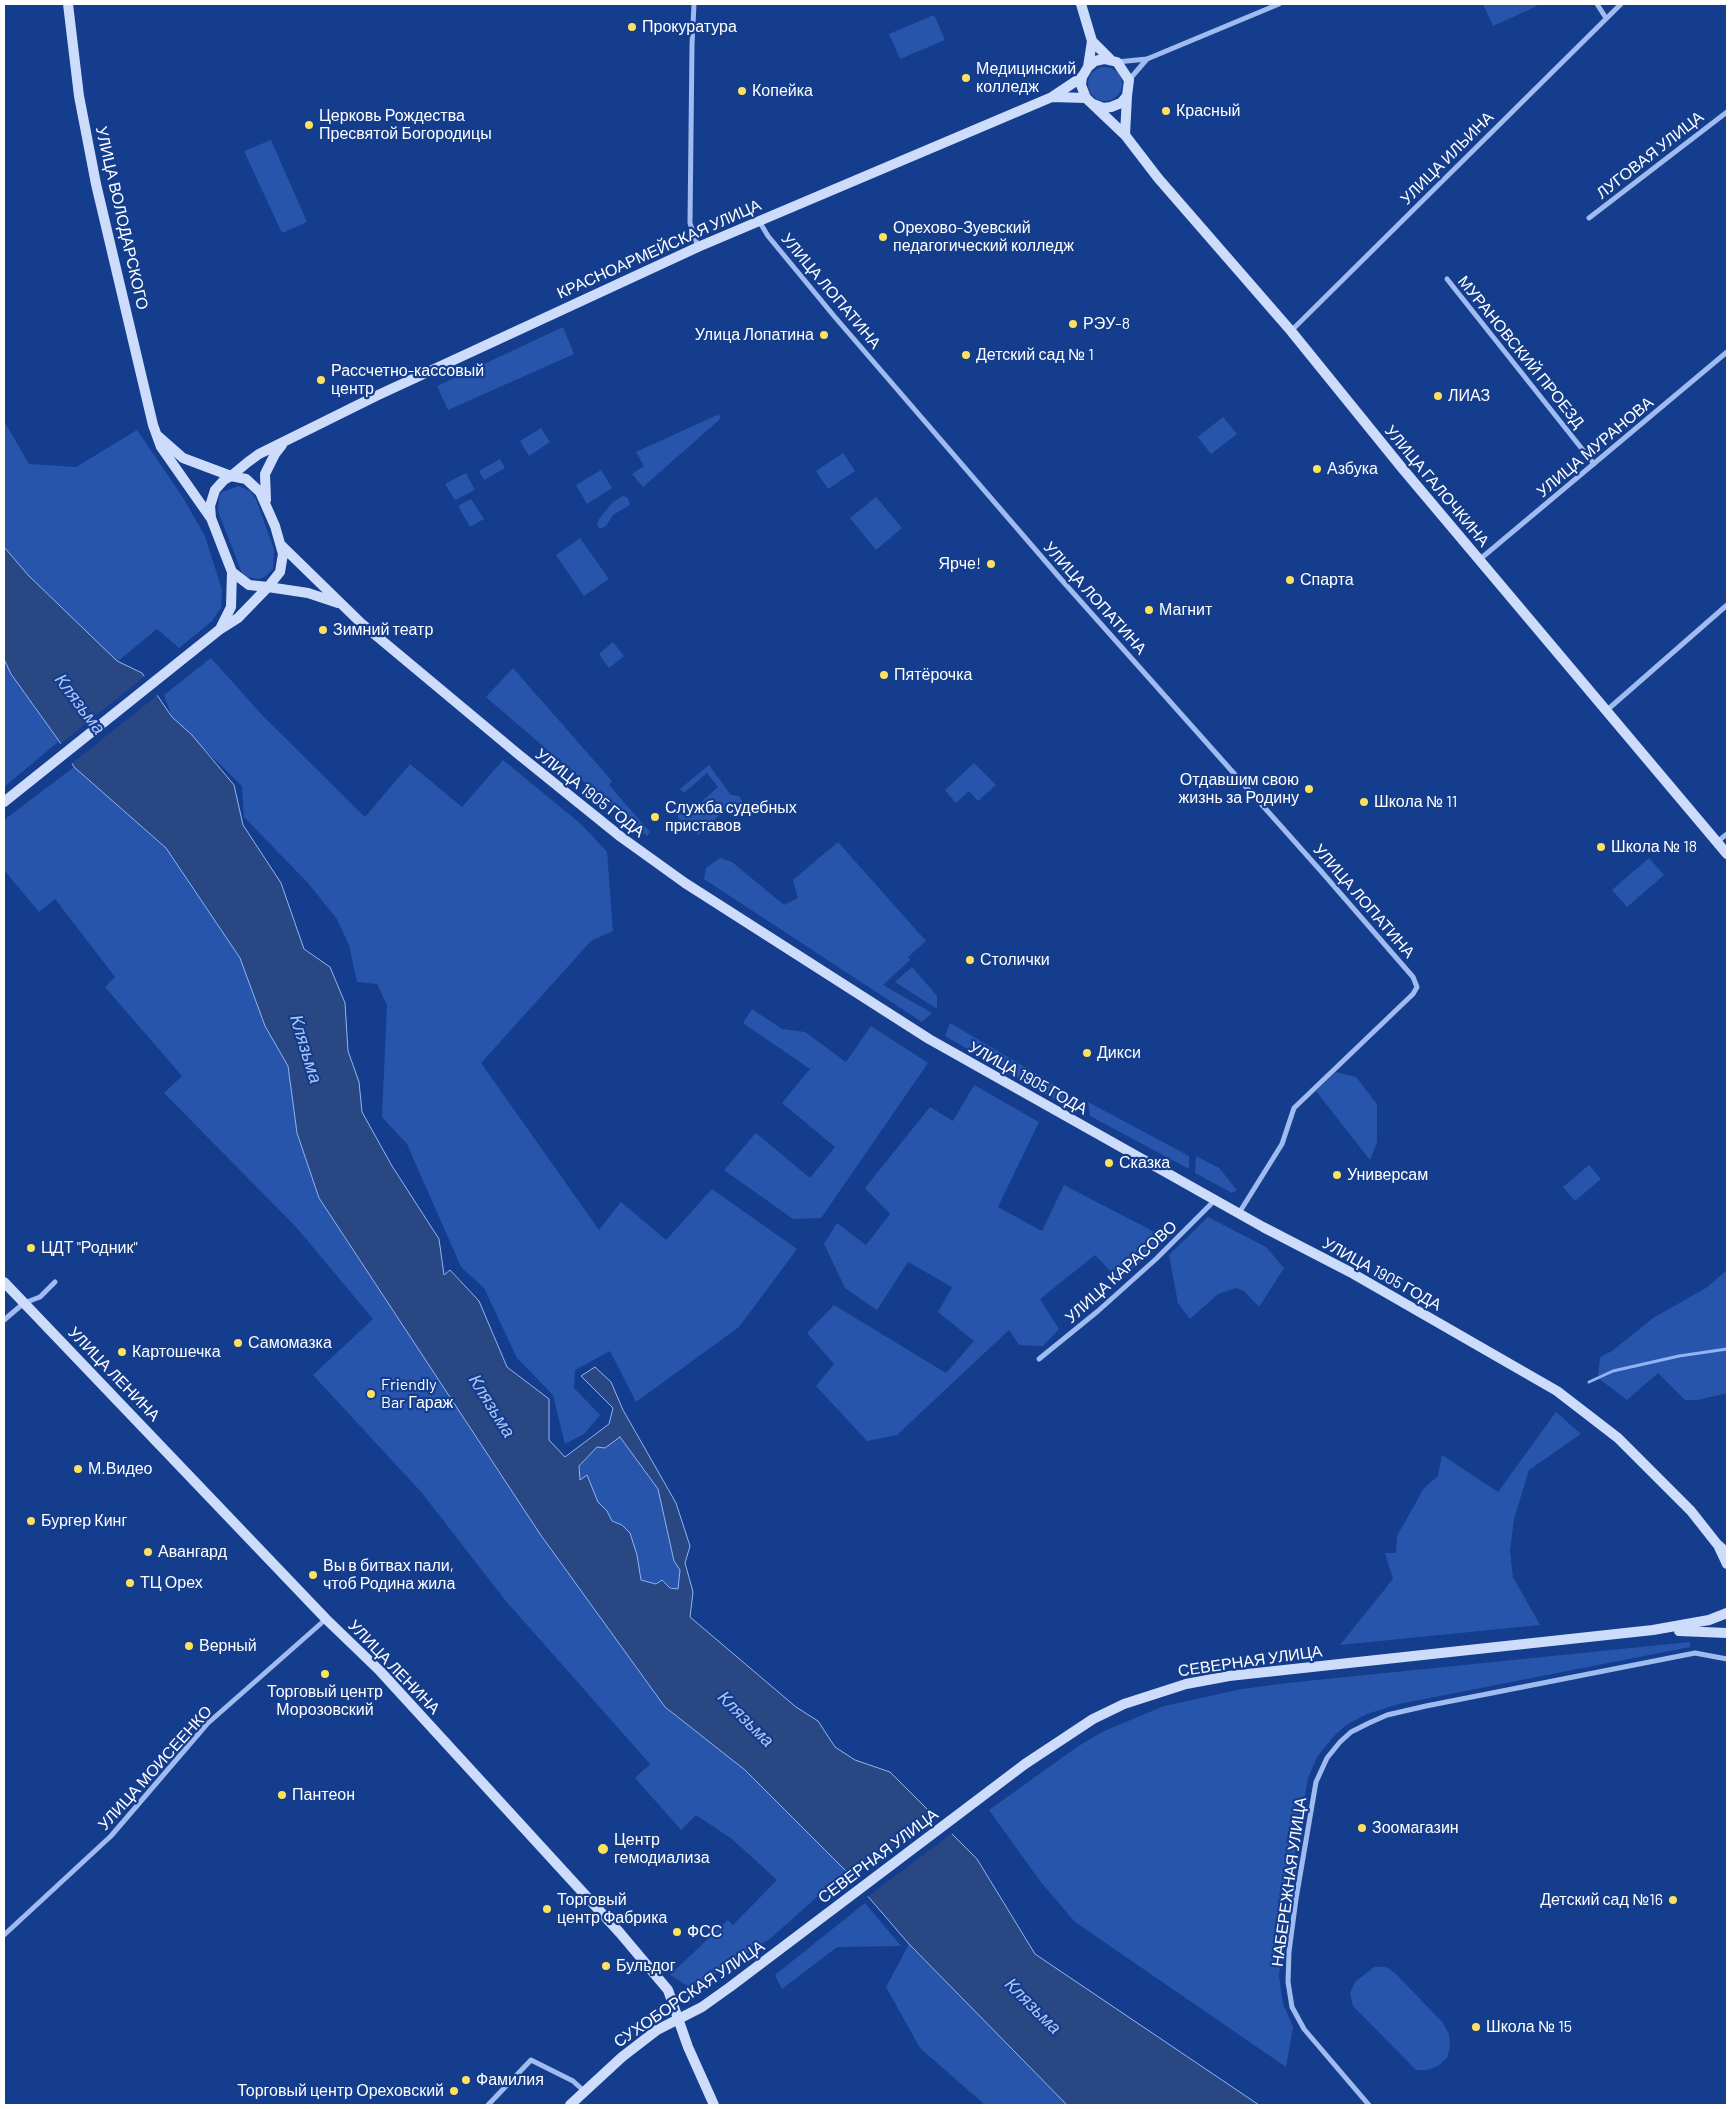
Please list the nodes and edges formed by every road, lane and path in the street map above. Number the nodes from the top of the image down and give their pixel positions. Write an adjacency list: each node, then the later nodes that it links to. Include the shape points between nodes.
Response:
1 (68, 4): 25 (street, УЛИЦА ВОЛОДАРСКОГО, via 79,96 96,184 131,326 135,357)
2 (694, 4): 21 (street, via 690,223)
3 (1081, 4): 8 (street)
4 (1279, 4): 9 (street)
5 (1597, 4): 7 (street)
6 (1621, 4): 7 (street, УЛИЦА ИЛЬИНА)
7 (1606, 18): 23 (street, УЛИЦА ИЛЬИНА)
8 (1092, 41): 10 (street); 11 (street)
9 (1147, 59): 10 (street); 13 (street)
10 (1114, 61): 11 (street, via 1096,61); 13 (street)
11 (1088, 67): 12 (street)
12 (1082, 77): 15 (street); 16 (street)
13 (1129, 80): 14 (street)
14 (1127, 96): 16 (street, via 1111,107 1102,108); 18 (street)
15 (1052, 97): 16 (street); 20 (street, КРАСНОАРМЕЙСКАЯ УЛИЦА)
16 (1089, 101): 18 (street, УЛИЦА ГАЛОЧКИНА)
17 (1727, 112): 19 (street, ЛУГОВАЯ УЛИЦА)
18 (1125, 135): 23 (street, УЛИЦА ГАЛОЧКИНА, via 1158,178)
19 (1589, 218)
20 (759, 220): 21 (street, КРАСНОАРМЕЙСКАЯ УЛИЦА); 44 (street, УЛИЦА ЛОПАТИНА, via 768,236 834,316 1059,577 1413,977 1417,987 1413,994 1294,1108 1282,1144)
21 (698, 247): 26 (street, КРАСНОАРМЕЙСКАЯ УЛИЦА)
22 (1446, 279): 27 (street, МУРАНОВСКИЙ ПРОЕЗД)
23 (1291, 331): 32 (street, УЛИЦА ГАЛОЧКИНА)
24 (1727, 352): 27 (street, УЛИЦА МУРАНОВА)
25 (158, 436): 28 (street, via 183,458); 30 (street, УЛИЦА ВОЛОДАРСКОГО, via 161,447)
26 (284, 442): 28 (street, КРАСНОАРМЕЙСКАЯ УЛИЦА, via 259,454); 29 (street, via 265,474)
27 (1594, 464): 32 (street, УЛИЦА МУРАНОВА)
28 (230, 476): 29 (street, via 246,480); 30 (street, КРАСНОАРМЕЙСКАЯ УЛИЦА, via 215,490 210,506)
29 (266, 501): 31 (street)
30 (211, 518): 33 (street)
31 (282, 545): 34 (street, via 282,565); 35 (street, УЛИЦА 1905 ГОДА)
32 (1479, 560): 38 (street, УЛИЦА ГАЛОЧКИНА)
33 (232, 572): 34 (street, via 249,585); 37 (street, via 231,608)
34 (268, 587): 35 (street, via 314,594); 37 (street, via 247,610)
35 (341, 604): 43 (street, УЛИЦА 1905 ГОДА, via 601,822 685,883 929,1038)
36 (1727, 605): 38 (street)
37 (219, 630): 39 (street)
38 (1606, 711): 41 (street, УЛИЦА ГАЛОЧКИНА)
39 (4, 802)
40 (1727, 834): 41 (street)
41 (1717, 842): 42 (street, УЛИЦА ГАЛОЧКИНА)
42 (1727, 854)
43 (1216, 1199): 44 (street, УЛИЦА 1905 ГОДА); 49 (street, УЛИЦА КАРАСОВО, via 1098,1311)
44 (1239, 1213): 50 (street, УЛИЦА 1905 ГОДА, via 1350,1272 1557,1391 1618,1438 1691,1511)
45 (4, 1282): 47 (street, УЛИЦА ЛЕНИНА)
46 (55, 1282): 47 (street, via 40,1297)
47 (24, 1303): 48 (street); 55 (street, УЛИЦА ЛЕНИНА)
48 (4, 1320)
49 (1039, 1359)
50 (1717, 1544): 51 (street, УЛИЦА 1905 ГОДА); 52 (street, УЛИЦА 1905 ГОДА)
51 (1727, 1553)
52 (1727, 1564)
53 (1727, 1608): 54 (street)
54 (1722, 1615): 56 (street, СЕВЕРНАЯ УЛИЦА)
55 (326, 1619): 60 (street, УЛИЦА МОИСЕЕНКО, via 207,1724 111,1836); 61 (street, УЛИЦА ЛЕНИНА, via 380,1670 620,1933 668,1990)
56 (1653, 1630): 57 (street, СЕВЕРНАЯ УЛИЦА); 59 (street, СЕВЕРНАЯ УЛИЦА, via 1279,1670 1186,1684 1124,1704 1093,1719 1032,1759)
57 (1727, 1633)
58 (1727, 1659): 66 (street, НАБЕРЕЖНАЯ УЛИЦА, via 1695,1653 1387,1716 1351,1732 1327,1758 1316,1782 1306,1835 1289,1952 1288,1982 1292,2007 1304,2029)
59 (805, 1931): 61 (street, СУХОБОРСКАЯ УЛИЦА)
60 (4, 1935)
61 (678, 2021): 62 (street, СУХОБОРСКАЯ УЛИЦА, via 657,2030); 65 (street, УЛИЦА ЛЕНИНА)
62 (584, 2091): 63 (street, via 573,2081 531,2060); 64 (street, СУХОБОРСКАЯ УЛИЦА)
63 (488, 2105)
64 (570, 2105)
65 (714, 2105)
66 (1369, 2105)

